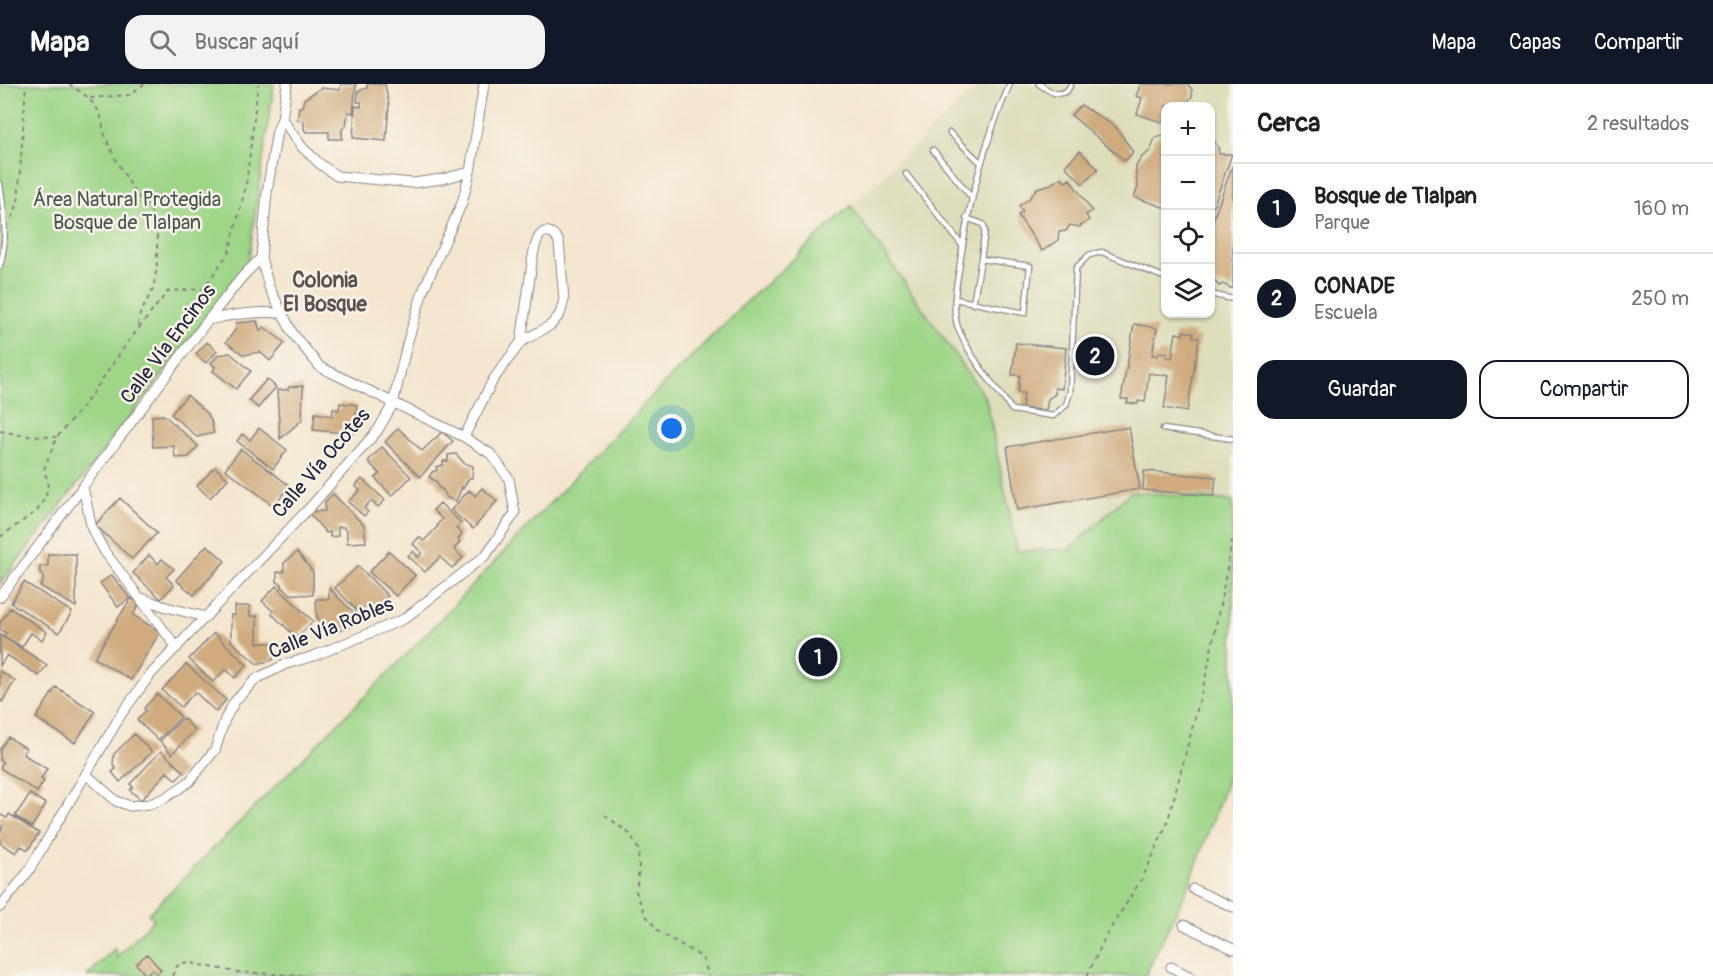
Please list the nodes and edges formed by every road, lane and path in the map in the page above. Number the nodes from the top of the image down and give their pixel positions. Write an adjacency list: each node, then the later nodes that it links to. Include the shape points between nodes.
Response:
1 (26, 84): 20 (path, via 18,203)
2 (69, 84): 10 (path)
3 (144, 84): 10 (path, via 129,94)
4 (258, 84): 32 (path, via 246,186 229,252 203,289 168,291)
5 (287, 84): 11 (street)
6 (484, 84): 15 (street, Calle Vía Ocotes)
7 (1010, 84): 14 (lane)
8 (1039, 84): 9 (lane, via 1054,94 1067,91)
9 (1071, 84)
10 (89, 98): 32 (path, via 100,114 116,160 153,214 157,268)
11 (282, 119): 15 (street, via 302,147 337,176 413,183); 22 (street, via 267,192)
12 (950, 133): 14 (lane)
13 (933, 150): 18 (lane)
14 (980, 162): 18 (lane)
15 (470, 172): 34 (street, Calle Vía Ocotes, via 462,203 423,291)
16 (906, 174): 21 (lane)
17 (0, 184): 20 (lane)
18 (971, 197): 19 (lane)
19 (966, 218): 21 (lane); 23 (lane, via 983,224)
20 (5, 234): 24 (lane)
21 (962, 245): 27 (lane)
22 (261, 258): 30 (street, Calle Vía Robles); 31 (street, Calle Vía Encinos)
23 (981, 259): 29 (lane); 29 (lane, via 1030,266 1025,313)
24 (0, 266)
25 (1161, 276): 27 (lane, via 1102,252 1089,255 1076,268 1070,392 1066,405 1053,416 1012,410 968,347 957,324)
26 (1215, 295): 28 (lane)
27 (954, 299): 29 (lane)
28 (1233, 299)
29 (973, 304)
30 (282, 313): 31 (street, via 256,311); 34 (street, Calle Vía Robles, via 293,334 320,367)
31 (208, 320): 40 (street, Calle Vía Encinos)
32 (136, 332): 37 (path, via 86,404)
33 (521, 342): 33 (street, via 551,325 564,300 559,242 551,232 540,234 534,250); 38 (street, via 493,380)
34 (393, 404): 38 (street, Calle Vía Robles); 45 (street, Calle Vía Ocotes, via 378,430)
35 (1163, 429): 39 (lane)
36 (0, 430): 37 (path)
37 (57, 437): 41 (path, via 45,470 46,496 37,511)
38 (464, 437): 47 (street, Calle Vía Robles, via 491,454 509,479 515,513 486,555 404,619 256,679 235,701 215,750 189,782 165,798 130,806 116,801)
39 (1233, 439)
40 (83, 487): 43 (street, Calle Vía Encinos); 44 (street, via 92,529)
41 (0, 537)
42 (1233, 537): 58 (path, via 1207,672 1167,824 1143,878)
43 (0, 597)
44 (139, 597): 45 (street); 46 (street)
45 (206, 617): 46 (street, Calle Vía Ocotes)
46 (177, 648): 47 (street, Calle Vía Ocotes, via 150,675 122,713)
47 (86, 774): 50 (street, via 28,872)
48 (605, 815): 57 (path, via 630,834 638,849 636,892 645,914 659,932 702,957)
49 (1193, 889): 51 (street)
50 (0, 907)
51 (1233, 907)
52 (1184, 925): 53 (street)
53 (1233, 949)
54 (1172, 967): 59 (street)
55 (172, 976): 56 (path, via 177,966 186,962 236,972)
56 (308, 976)
57 (709, 976)
58 (1086, 976)
59 (1189, 976)

